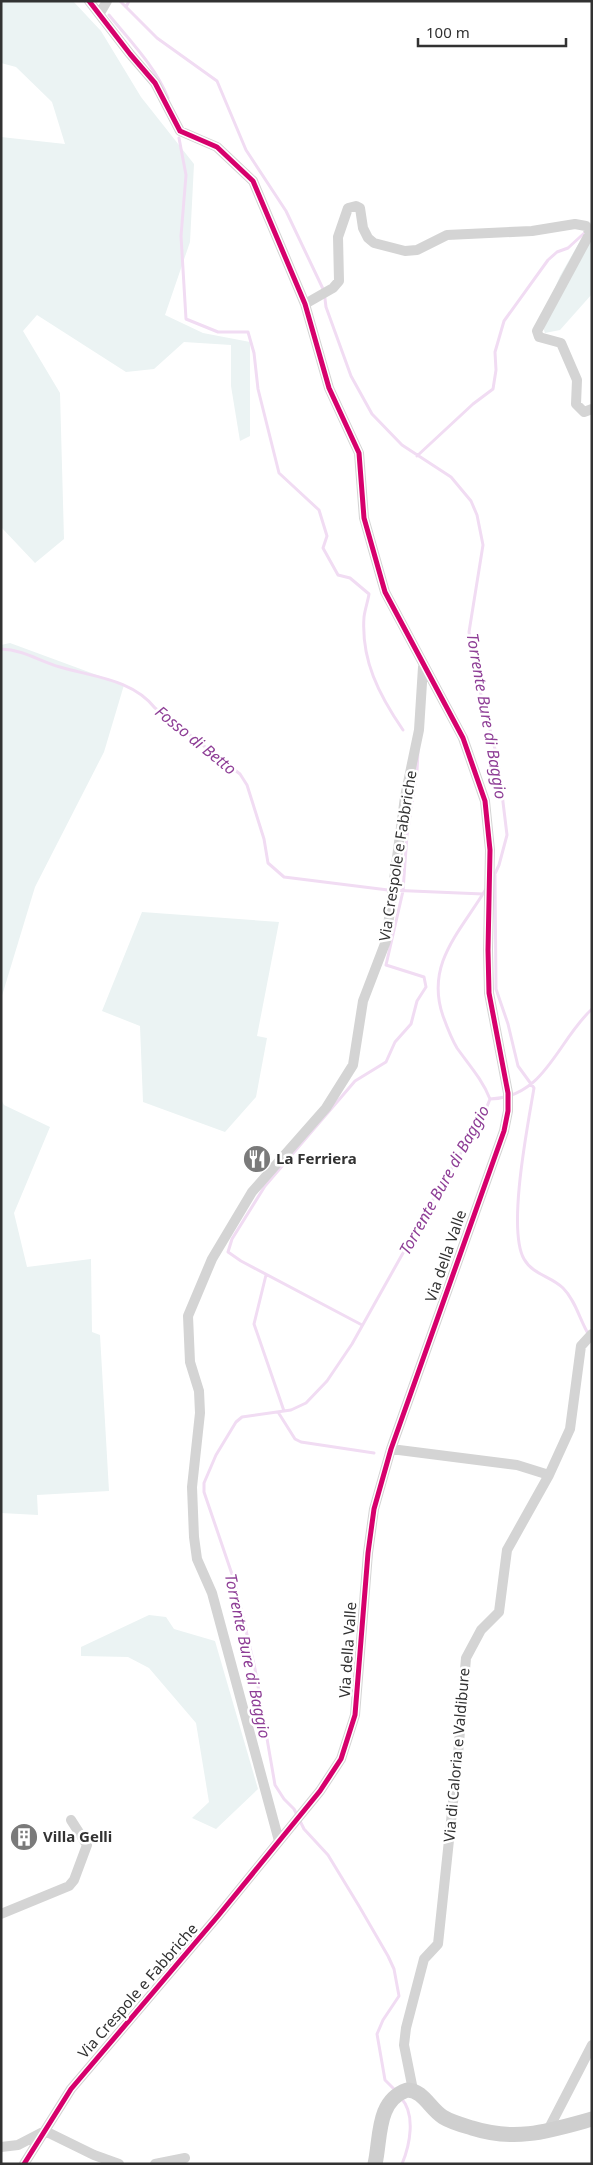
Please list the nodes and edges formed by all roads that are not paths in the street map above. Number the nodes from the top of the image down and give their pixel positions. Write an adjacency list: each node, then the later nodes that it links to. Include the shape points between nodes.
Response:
1 (89, 1): 3 (street)
2 (107, 2): 3 (street)
3 (100, 13): 4 (street, via 156,83 180,131 217,148 253,181)
4 (308, 303): 5 (street, via 338,284 338,237 348,208 360,208 363,228 374,244 405,251 417,250 447,235 532,231 575,224 586,226 590,233 537,331 539,337 561,343 577,380 576,404 584,412); 6 (street, via 329,388 359,453 364,518 385,592)
5 (592, 409)
6 (423, 666): 8 (street, Via della Valle, via 463,738 485,801 490,850 489,993 509,1102 504,1131); 11 (street, Via Crespole e Fabbriche, via 419,730 405,797 386,942 364,1001 353,1065 326,1108 252,1192 212,1259 188,1316 190,1362 199,1391 200,1413 192,1487 197,1559 212,1593)
7 (592, 1334): 9 (street, Via di Caloria e Valdibure, via 581,1346 570,1429)
8 (391, 1449): 9 (street, via 517,1465); 11 (street, Via della Valle, via 371,1527 352,1730 334,1770)
9 (549, 1475): 14 (street, Via di Caloria e Valdibure, via 508,1550 499,1612 481,1630 466,1658 438,1944 424,1959 406,2028)
10 (71, 1820): 12 (street, via 87,1845 74,1880 69,1886)
11 (279, 1841): 16 (street, Via Crespole e Fabbriche, via 70,2089)
12 (1, 1914)
13 (592, 2045): 17 (street)
14 (402, 2095): 17 (main road, via 444,2117 498,2135); 23 (main road, via 381,2121)
15 (592, 2119): 17 (main road)
16 (45, 2131): 18 (street, via 18,2145); 20 (street, Via Crespole e Fabbriche); 21 (street)
17 (547, 2132)
18 (1, 2147)
19 (185, 2158): 22 (street)
20 (24, 2164)
21 (119, 2164)
22 (155, 2164)
23 (374, 2164)

